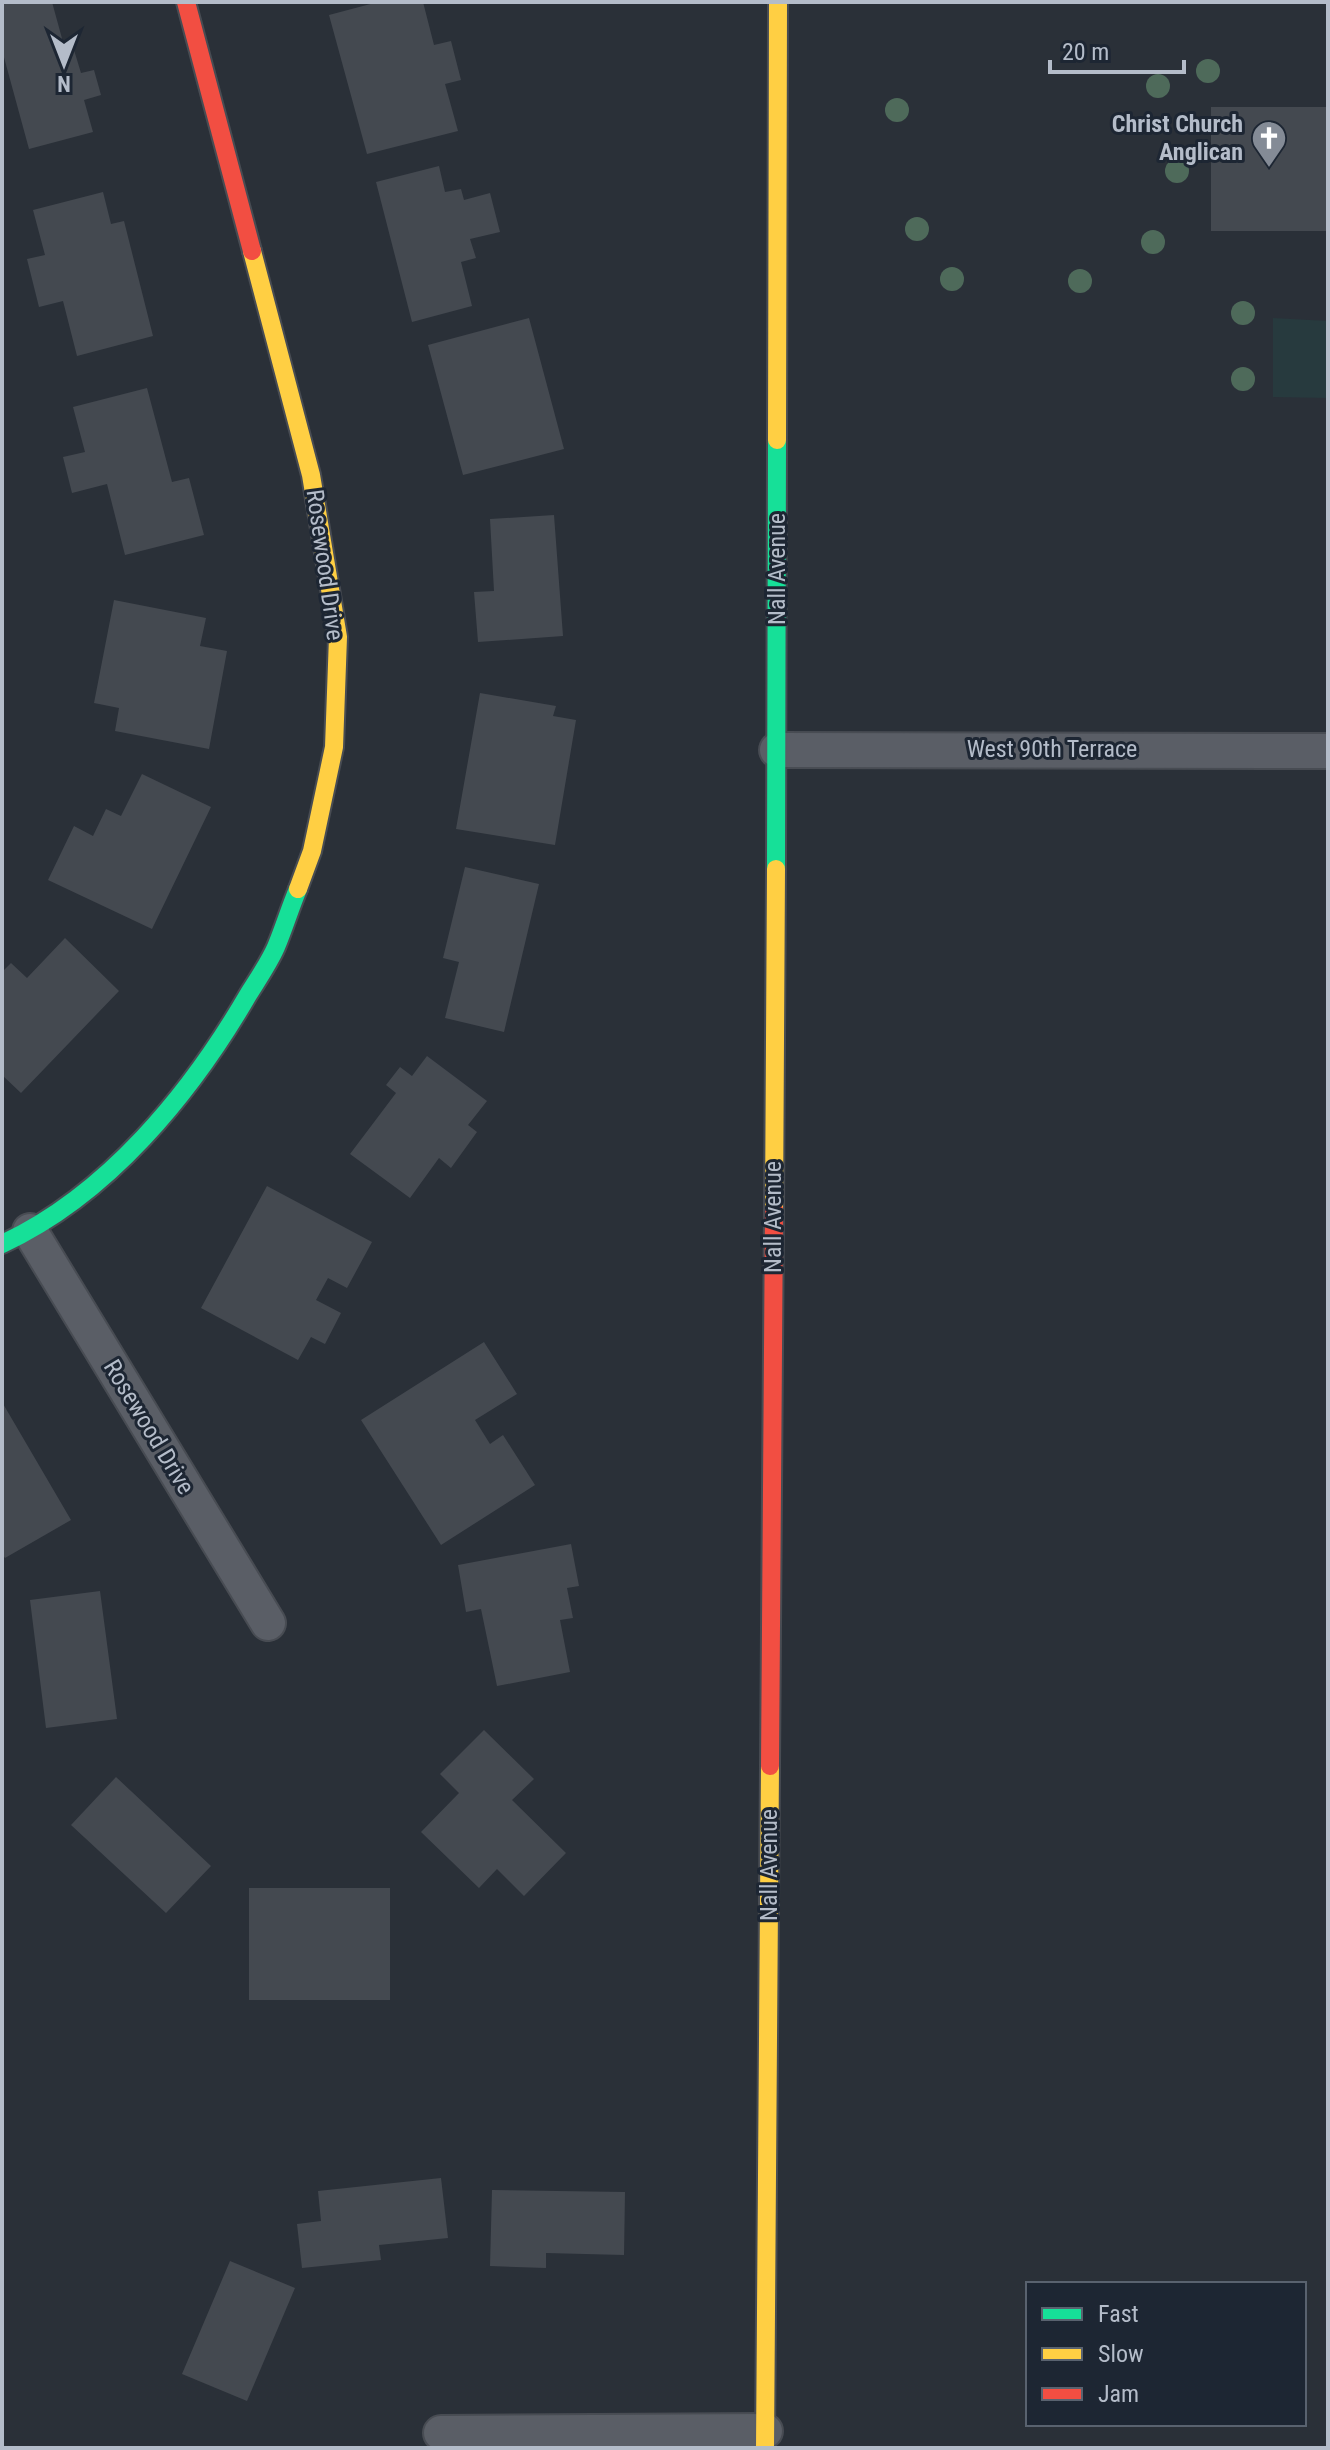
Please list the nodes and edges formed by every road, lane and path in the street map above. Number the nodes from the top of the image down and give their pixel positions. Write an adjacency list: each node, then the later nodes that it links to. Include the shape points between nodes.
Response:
1 (186, 2): 5 (main road, Rosewood Drive, via 311,475 338,637 334,747 312,851 275,949 223,1038 157,1122 122,1157 83,1193)
2 (778, 2): 3 (main road, Nall Avenue)
3 (777, 750): 4 (street, West 90th Terrace); 8 (main road, Nall Avenue)
4 (1328, 751)
5 (16, 1238): 6 (street, Rosewood Drive)
6 (268, 1623)
7 (441, 2433): 8 (street, Nall Avenue)
8 (765, 2440)

